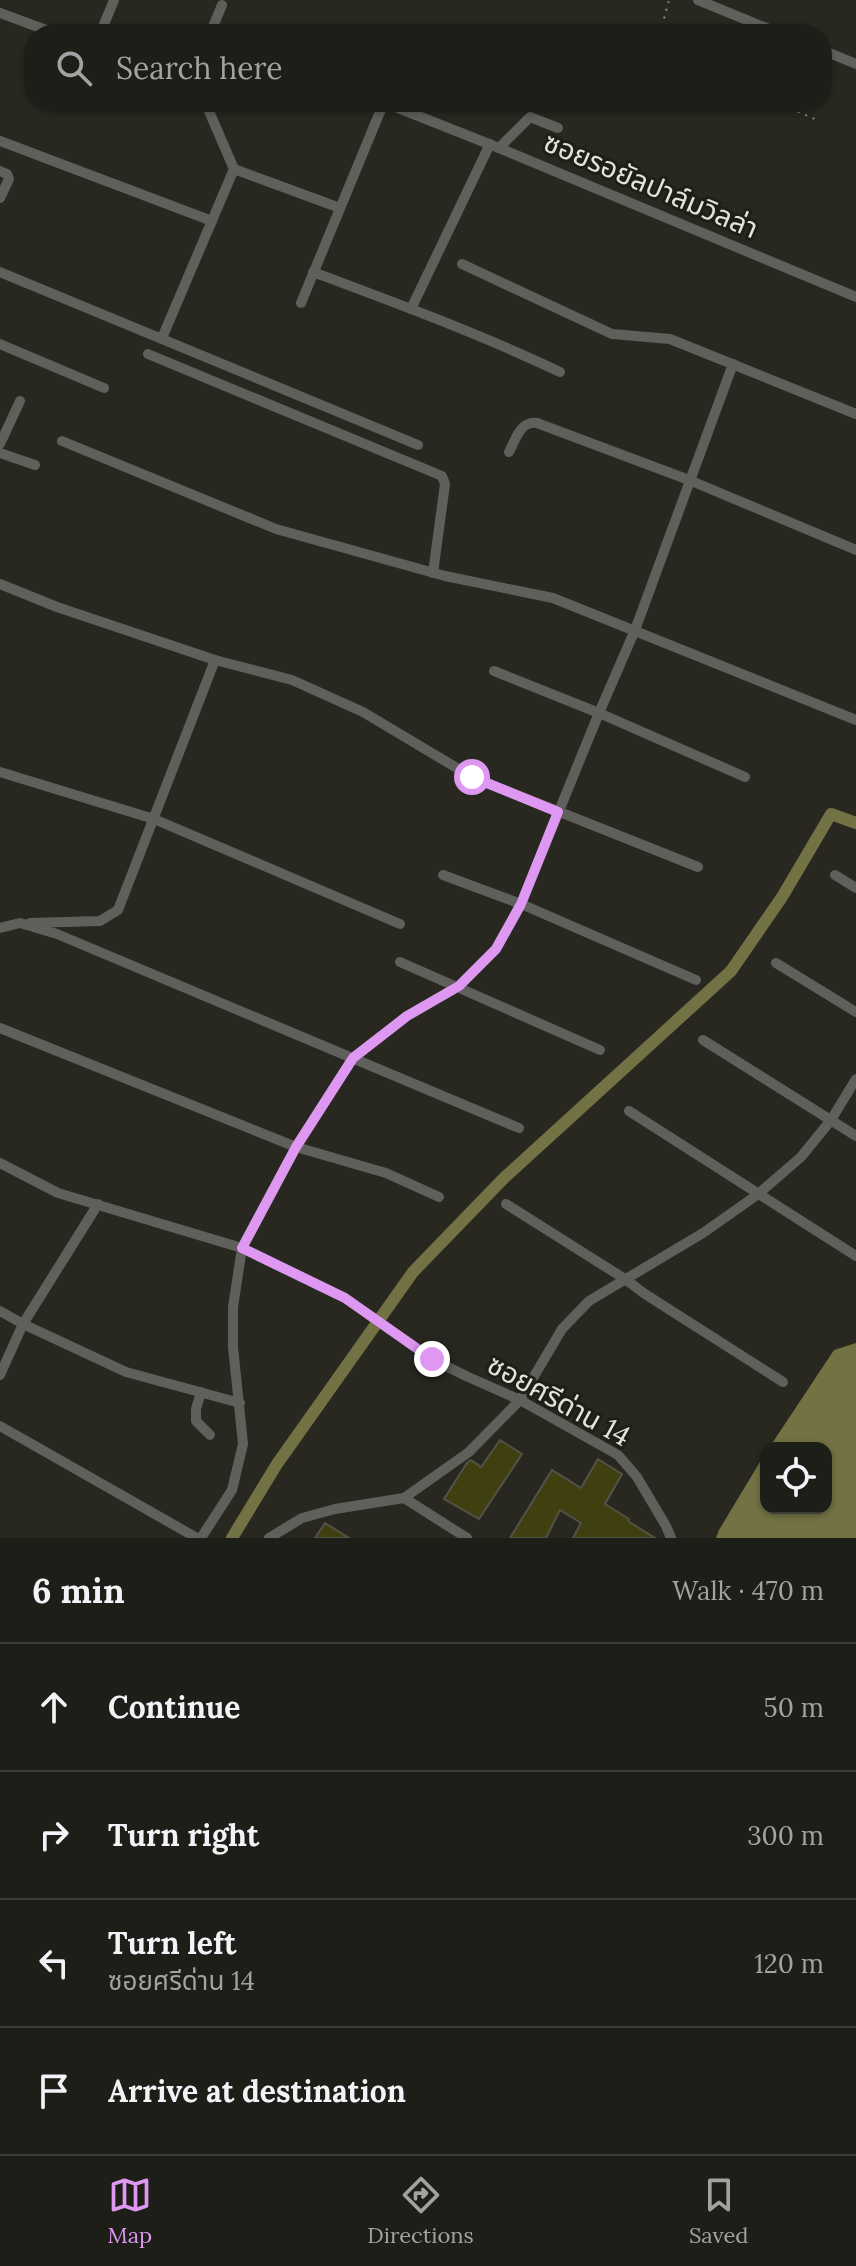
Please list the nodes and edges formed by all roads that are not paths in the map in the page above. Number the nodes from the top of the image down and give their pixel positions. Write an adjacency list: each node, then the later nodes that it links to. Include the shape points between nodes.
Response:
1 (114, 0): 6 (street)
2 (698, 0): 8 (street)
3 (222, 5): 7 (street)
4 (0, 13): 5 (street)
5 (30, 24)
6 (104, 24)
7 (214, 24)
8 (757, 24)
9 (832, 54): 10 (street)
10 (856, 64)
11 (209, 112): 17 (street)
12 (379, 112): 20 (street)
13 (408, 112): 16 (street, ซอยรอยัลปาล์มวิลล่า)
14 (558, 128): 16 (street, via 530,117)
15 (0, 141): 21 (street)
16 (494, 146): 25 (street, ซอยรอยัลปาล์มวิลล่า); 27 (street)
17 (234, 169): 20 (street); 21 (street)
18 (0, 171): 19 (street, via 9,179)
19 (0, 198)
20 (340, 208): 24 (street)
21 (212, 221): 28 (street)
22 (462, 264): 31 (street, via 612,334 670,339)
23 (0, 272): 28 (street)
24 (313, 272): 26 (street); 27 (street)
25 (856, 297)
26 (301, 303)
27 (411, 309): 32 (street)
28 (162, 338): 38 (street)
29 (0, 344): 33 (street)
30 (148, 354): 44 (street, via 442,476)
31 (733, 364): 35 (street); 42 (street)
32 (560, 372)
33 (104, 388)
34 (20, 401): 37 (street)
35 (856, 414)
36 (62, 441): 44 (street, via 276,529)
37 (0, 444)
38 (418, 445)
39 (509, 452): 42 (street, via 524,424 537,423)
40 (0, 453): 41 (street)
41 (35, 465)
42 (689, 480): 43 (street); 46 (street)
43 (856, 550)
44 (433, 573): 46 (street, via 553,598)
45 (0, 584): 47 (street)
46 (635, 630): 49 (street); 50 (street)
47 (215, 660): 53 (street, via 326,694 472,777); 54 (street)
48 (494, 671): 49 (street)
49 (599, 713): 52 (street); 53 (street)
50 (856, 720)
51 (0, 772): 54 (street)
52 (745, 777)
53 (558, 812): 55 (street); 59 (street)
54 (154, 819): 60 (street, via 118,910 100,921); 61 (street)
55 (698, 867)
56 (443, 875): 59 (street)
57 (835, 875): 58 (street)
58 (856, 888)
59 (521, 904): 65 (street); 66 (street, via 496,949)
60 (20, 923): 62 (street); 71 (street)
61 (400, 924)
62 (0, 928)
63 (400, 962): 66 (street)
64 (776, 963): 67 (street)
65 (696, 980)
66 (459, 986): 70 (street); 71 (street, via 407,1016)
67 (856, 1012)
68 (0, 1028): 77 (street)
69 (703, 1040): 74 (street)
70 (600, 1050)
71 (353, 1058): 75 (street); 77 (street)
72 (856, 1079): 74 (street)
73 (629, 1111): 79 (street)
74 (831, 1120): 76 (street); 79 (street, via 801,1157)
75 (519, 1128)
76 (856, 1136)
77 (296, 1147): 80 (street, via 386,1173); 83 (street)
78 (0, 1163): 81 (street, ซอยศรีด่าน 14, via 58,1193)
79 (757, 1195): 84 (street); 85 (street)
80 (439, 1197)
81 (98, 1204): 83 (street, ซอยศรีด่าน 14); 87 (street)
82 (506, 1204): 85 (street)
83 (242, 1248): 91 (street, ซอยศรีด่าน 14, via 345,1298 432,1359); 92 (street, via 233,1307)
84 (856, 1256)
85 (625, 1279): 89 (street); 91 (street, via 589,1301 562,1329)
86 (0, 1311): 87 (street)
87 (23, 1324): 88 (street); 90 (street, via 126,1372)
88 (0, 1375)
89 (783, 1382)
90 (201, 1392): 92 (street); 94 (street, via 196,1421)
91 (520, 1400): 95 (street, via 469,1452); 99 (street, ซอยศรีด่าน 14, via 618,1455 637,1477)
92 (240, 1403): 96 (street, via 243,1444 232,1490)
93 (0, 1426): 96 (street)
94 (210, 1435)
95 (404, 1498): 97 (street, via 302,1518); 98 (street)
96 (199, 1538)
97 (269, 1538)
98 (467, 1538)
99 (671, 1538)

